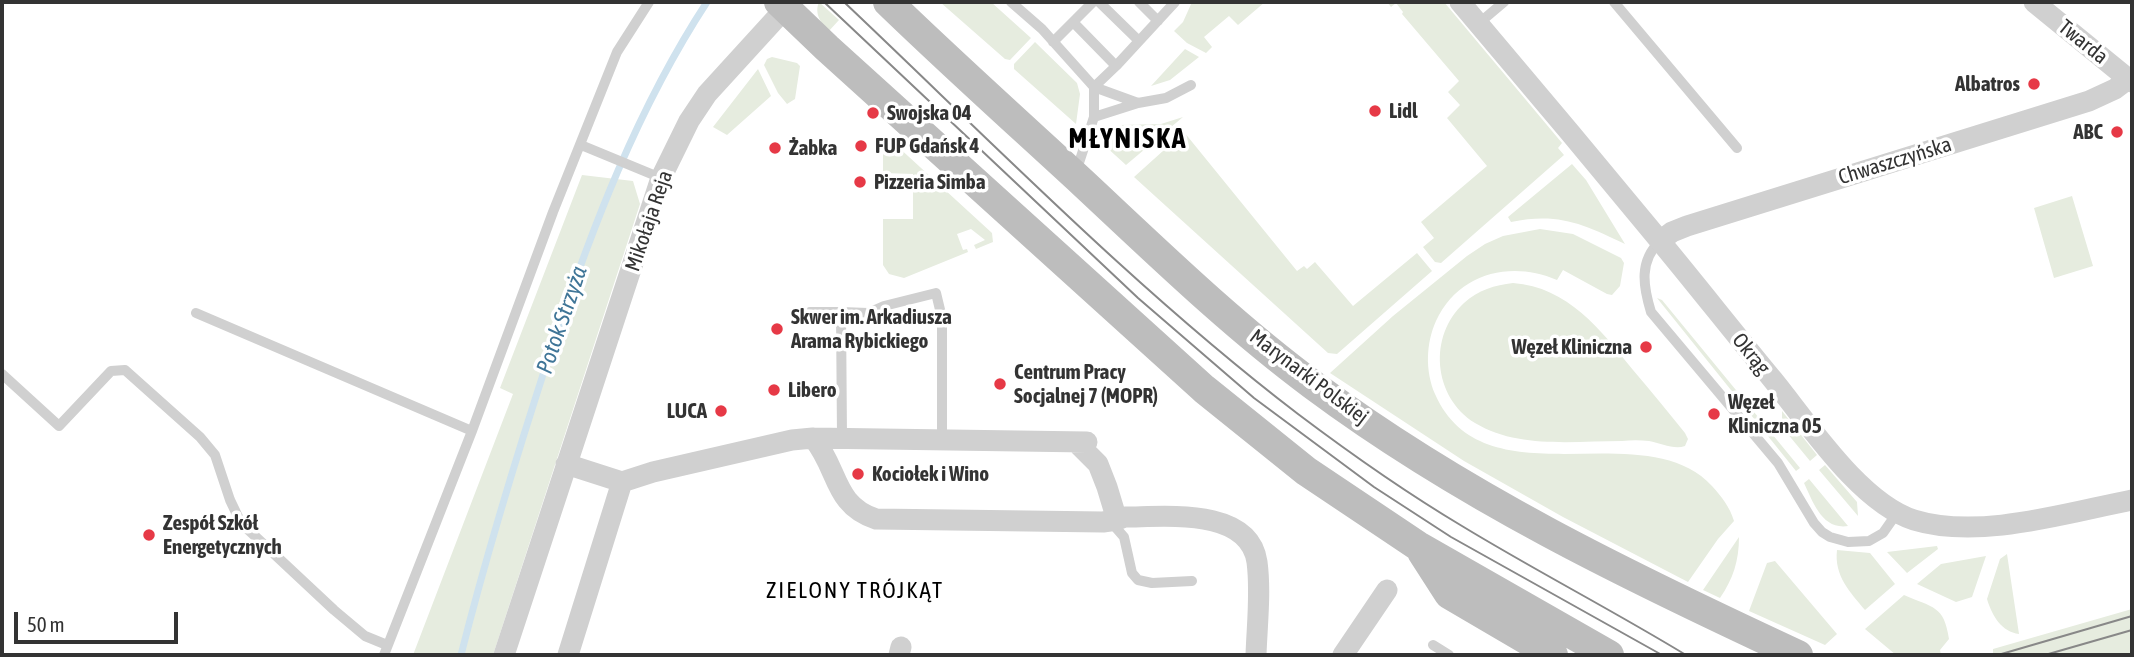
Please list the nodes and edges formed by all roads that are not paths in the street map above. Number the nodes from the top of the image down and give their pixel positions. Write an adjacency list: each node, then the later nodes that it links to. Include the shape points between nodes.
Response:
1 (649, 2): 24 (lane, via 617,52)
2 (888, 2): 26 (main road, Marynarki Polskiej)
3 (1010, 2): 17 (lane)
4 (1093, 2): 14 (lane)
5 (1099, 2): 16 (lane)
6 (1139, 2): 13 (lane)
7 (1175, 2): 13 (lane)
8 (1460, 2): 15 (street, Okrąg)
9 (1504, 2): 15 (lane)
10 (1614, 2): 25 (lane)
11 (2034, 2): 19 (street, Twarda)
12 (785, 4): 27 (street, Mikołaja Reja, via 707,94); 42 (main road, via 1204,389 1306,471)
13 (1158, 21): 16 (lane)
14 (1073, 22): 17 (lane); 18 (lane)
15 (1478, 24): 28 (street, Okrąg)
16 (1139, 41): 18 (lane)
17 (1053, 42): 21 (lane)
18 (1116, 66): 21 (lane)
19 (2130, 81): 28 (street, Chwaszczyńska, via 2089,100 1686,226)
20 (1191, 85): 22 (lane, via 1166,98)
21 (1094, 87): 22 (lane); 23 (lane)
22 (1138, 103): 23 (lane)
23 (1094, 117): 26 (lane)
24 (581, 145): 27 (lane); 33 (lane)
25 (1737, 148)
26 (1075, 176): 54 (main road, Marynarki Polskiej, via 1201,293 1313,385 1415,454 1515,516)
27 (662, 178): 37 (street, Mikołaja Reja)
28 (1660, 241): 40 (street, Okrąg, via 1851,475); 40 (lane, via 1649,251 1645,268 1651,312 1778,463 1814,523 1830,537 1869,541 1883,533)
29 (810, 312): 30 (lane)
30 (841, 312): 34 (lane); 36 (lane, via 868,313 936,293 943,318)
31 (196, 313): 33 (lane)
32 (2, 374): 46 (lane, via 59,426 111,371 125,370 215,454 241,523 334,610)
33 (471, 431): 46 (lane)
34 (842, 437): 35 (street); 36 (street)
35 (813, 438): 38 (street); 41 (street, via 848,502 862,515 876,519)
36 (942, 439): 41 (street, via 1081,442 1098,464)
37 (566, 464): 38 (street); 47 (street, Mikołaja Reja)
38 (622, 482): 48 (street)
39 (2132, 500): 40 (street, Okrąg, via 1996,526 1943,526)
40 (1897, 513)
41 (1113, 520): 43 (lane, via 1124,537 1132,573 1138,580); 49 (street, via 1210,519 1247,539 1257,560)
42 (1418, 545): 52 (main road, via 1449,594); 53 (main road)
43 (1192, 581)
44 (1387, 590): 50 (street)
45 (1433, 645): 51 (lane)
46 (386, 650)
47 (504, 655)
48 (568, 655)
49 (1256, 655)
50 (1343, 655)
51 (1449, 655)
52 (1553, 655)
53 (1609, 655)
54 (1798, 655)

